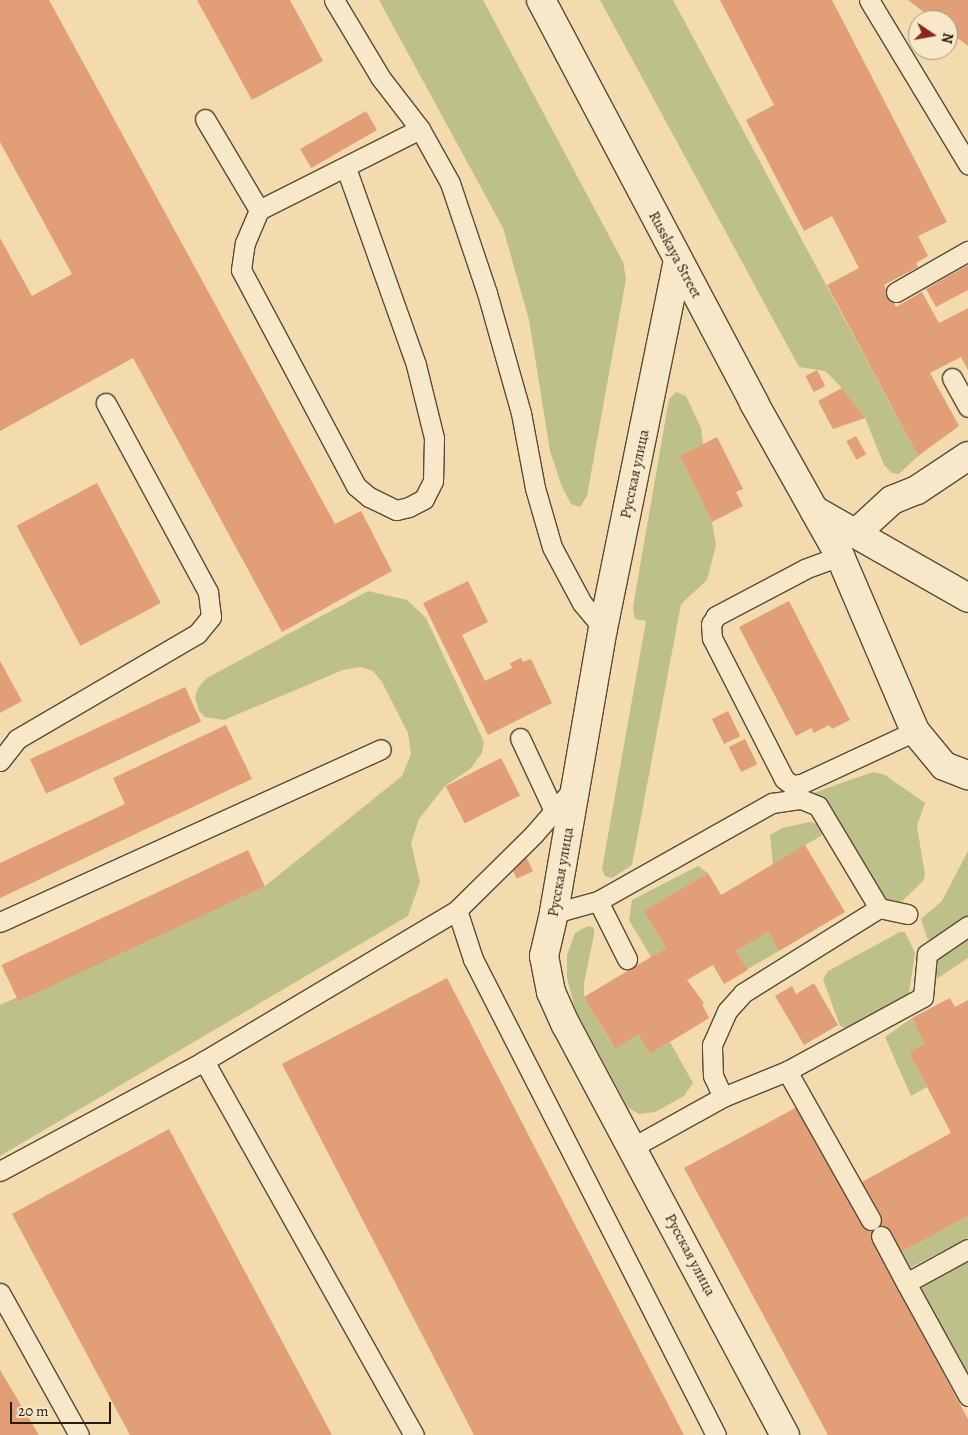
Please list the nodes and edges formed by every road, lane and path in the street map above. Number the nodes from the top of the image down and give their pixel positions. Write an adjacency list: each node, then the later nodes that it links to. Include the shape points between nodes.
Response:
1 (334, 0): 5 (lane, via 380,77)
2 (541, 0): 10 (street, Russkaya Street)
3 (868, 0): 6 (lane)
4 (205, 119): 8 (lane)
5 (420, 129): 7 (lane); 20 (lane, via 450,183 488,293 521,413 552,547 582,603)
6 (968, 164)
7 (346, 168): 8 (lane); 8 (lane, via 416,366 434,438 433,481 424,499 409,507 396,510 369,497 356,486 241,270 245,243)
8 (259, 210)
9 (968, 251): 11 (lane)
10 (678, 260): 16 (street, Russkaya Street); 20 (street, Русская улица)
11 (896, 292)
12 (952, 378): 14 (lane)
13 (106, 403): 23 (lane, via 208,592 211,616 197,634)
14 (968, 407)
15 (968, 456): 17 (street, via 917,490 892,500)
16 (812, 509): 17 (street); 18 (street)
17 (855, 534): 19 (street)
18 (840, 556): 21 (street); 21 (lane, via 806,569 716,616 711,624 712,638 784,779 792,785 801,784)
19 (968, 598)
20 (603, 628): 27 (street, Русская улица)
21 (915, 731): 26 (street, via 944,766)
22 (520, 738): 28 (lane)
23 (8, 743): 25 (lane)
24 (381, 749): 34 (lane)
25 (0, 761)
26 (968, 775)
27 (575, 787): 28 (lane); 32 (street, Русская улица)
28 (554, 811): 31 (lane)
29 (598, 901): 30 (lane, via 772,803 801,799 818,806); 32 (lane); 36 (lane)
30 (879, 908): 33 (lane); 39 (lane, via 743,993 727,1011 712,1045 713,1076)
31 (457, 910): 37 (lane); 48 (lane, via 473,959)
32 (554, 913): 40 (street, Русская улица, via 544,956 551,992)
33 (907, 914)
34 (0, 922)
35 (968, 926): 38 (lane, via 927,954 923,996)
36 (627, 959)
37 (204, 1061): 41 (lane); 47 (lane)
38 (787, 1071): 39 (lane); 43 (lane)
39 (723, 1097): 40 (lane)
40 (633, 1147): 49 (street, Русская улица)
41 (0, 1171)
42 (968, 1249): 43 (lane)
43 (906, 1283): 45 (lane)
44 (0, 1294): 46 (lane)
45 (968, 1396)
46 (79, 1435)
47 (414, 1435)
48 (716, 1435)
49 (785, 1435)

